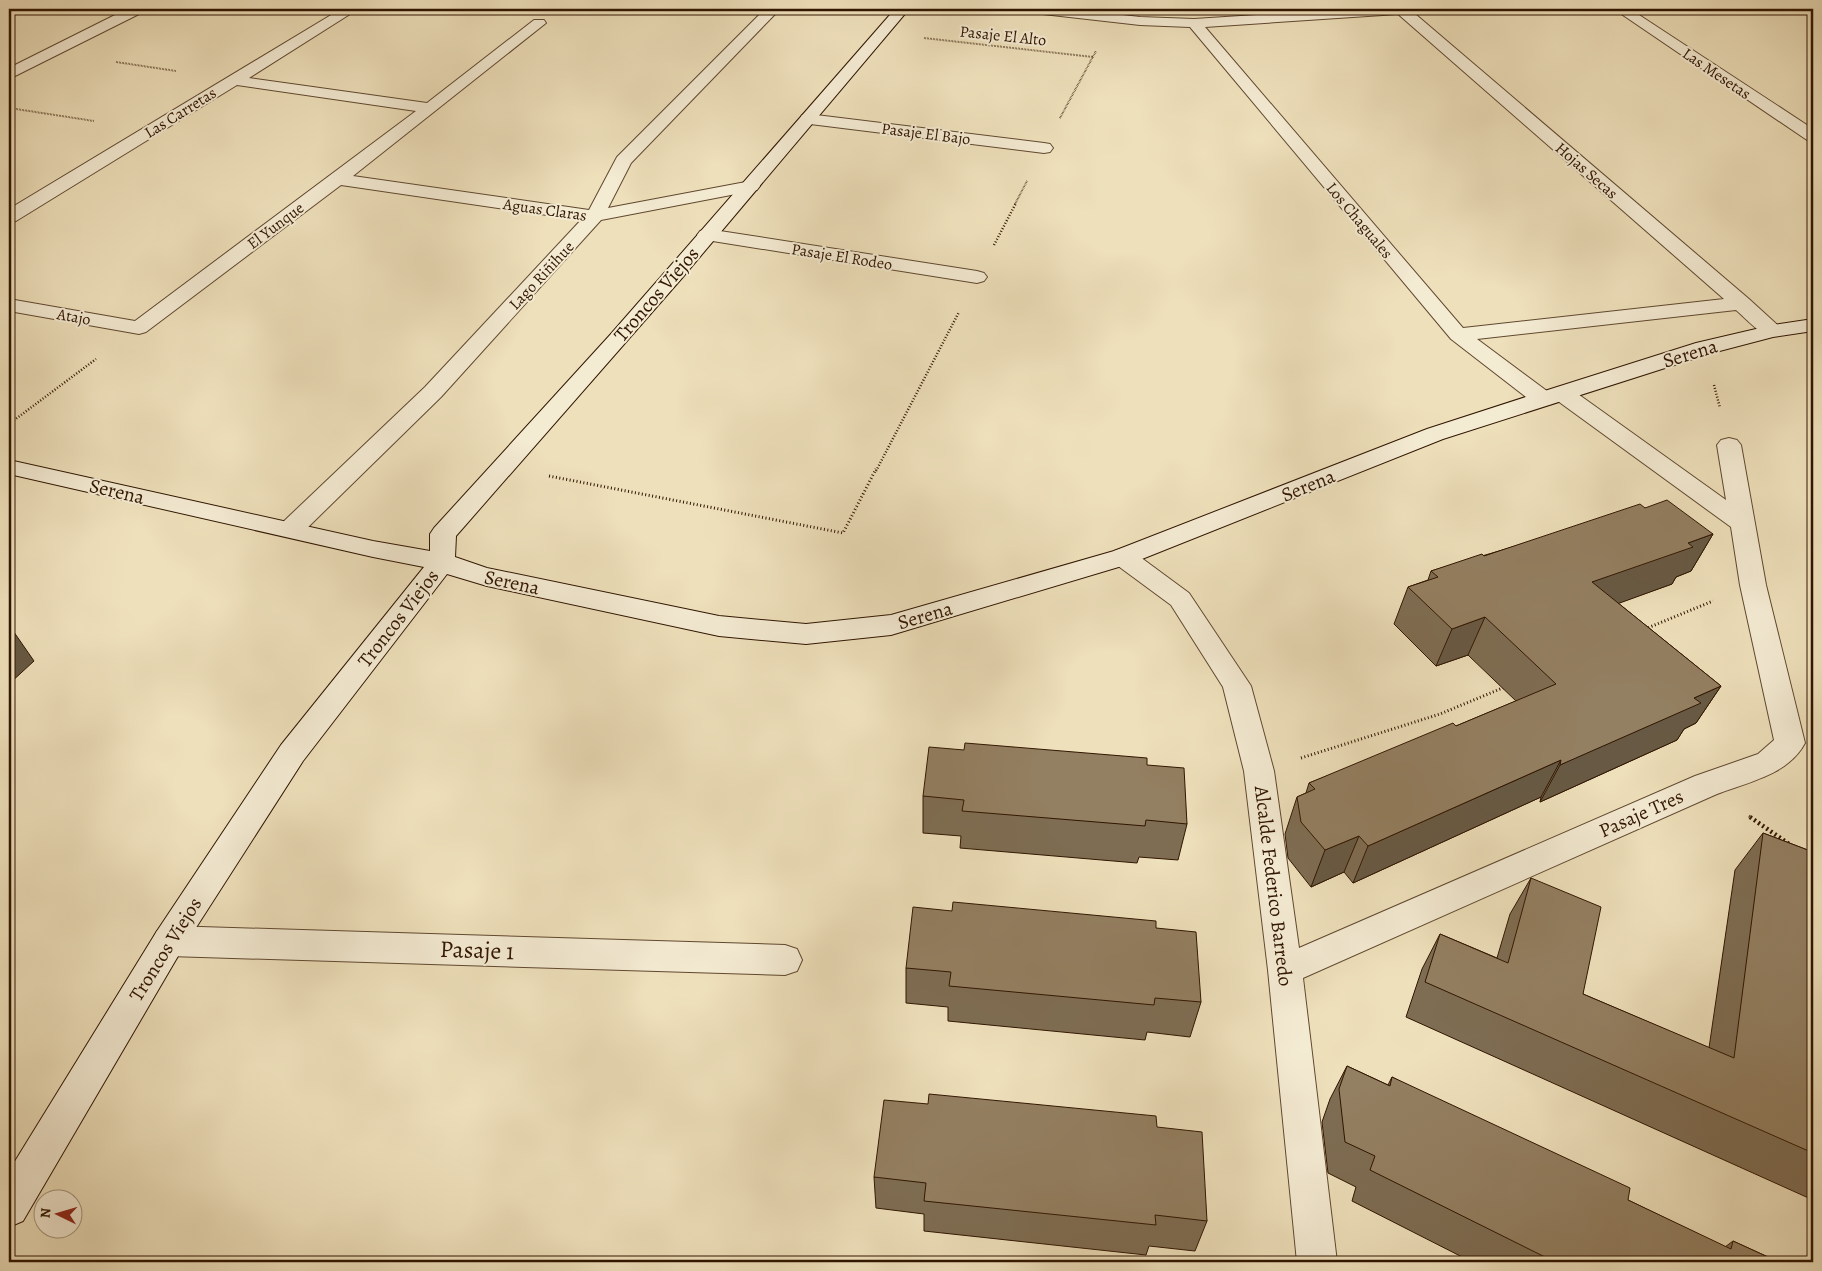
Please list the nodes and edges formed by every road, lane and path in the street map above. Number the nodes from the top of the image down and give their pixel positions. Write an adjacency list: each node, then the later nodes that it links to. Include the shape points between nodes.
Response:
1 (138, 9): 12 (street)
2 (351, 9): 15 (street, Las Carretas)
3 (773, 9): 24 (street, Lago Riñihue, via 623,161)
4 (902, 9): 11 (street, Troncos Viejos)
5 (1034, 9): 10 (street, via 1140,21)
6 (1401, 9): 7 (street); 10 (street); 28 (street, Hojas Secas)
7 (1411, 9)
8 (1621, 9): 20 (street, Las Mesetas)
9 (539, 22): 17 (street, El Yunque)
10 (1194, 23): 33 (street, Los Chaguales)
11 (881, 33): 13 (path, Pasaje El Alto); 18 (street, Troncos Viejos)
12 (51, 52): 14 (street); 15 (path)
13 (1093, 57)
14 (9, 74)
15 (232, 80): 17 (street); 19 (street, Las Carretas)
16 (9, 108): 19 (path)
17 (428, 108): 22 (street, El Yunque)
18 (808, 119): 21 (street, Pasaje El Bajo); 23 (street, Troncos Viejos)
19 (152, 130): 25 (street, Las Carretas)
20 (1813, 136)
21 (1044, 148)
22 (336, 179): 24 (street, Aguas Claras); 31 (street, El Yunque)
23 (751, 186): 24 (street, Aguas Claras); 26 (street, Troncos Viejos)
24 (595, 216): 41 (street, Lago Riñihue, via 433,392)
25 (9, 218)
26 (707, 235): 27 (street, Pasaje El Rodeo); 39 (street, Troncos Viejos)
27 (977, 277)
28 (1742, 303): 32 (street, Hojas Secas); 33 (street, Serena)
29 (9, 305): 31 (street, Atajo)
30 (1813, 325): 32 (street, Serena)
31 (139, 328): 36 (path)
32 (1772, 331): 34 (street, Serena)
33 (1458, 335): 35 (street, Los Chaguales)
34 (1704, 348): 35 (street, Serena); 37 (path)
35 (1553, 396): 40 (street); 43 (street, Serena, via 1435,434)
36 (9, 424)
37 (1730, 444): 40 (street, Pasaje Tres)
38 (9, 467): 41 (street, Serena)
39 (504, 467): 42 (path); 44 (street, Troncos Viejos, via 443,534)
40 (1744, 525): 45 (street, Pasaje Tres)
41 (291, 530): 44 (street, Serena)
42 (843, 533)
43 (1123, 557): 44 (street, Serena, via 890,625 806,634 719,626 487,577); 48 (street, Alcalde Federico Barredo, via 1180,600 1237,686)
44 (442, 562): 51 (street, Troncos Viejos, via 292,752)
45 (1753, 585): 46 (path); 49 (street, Pasaje Tres, via 1790,743 1769,762)
46 (1643, 630)
47 (1514, 683): 48 (path, via 1440,714)
48 (1259, 771): 53 (street, Alcalde Federico Barredo)
49 (1706, 785): 50 (path); 53 (street, Pasaje Tres)
50 (1790, 845)
51 (169, 941): 52 (street, Pasaje 1); 54 (street, Troncos Viejos)
52 (785, 960)
53 (1285, 970): 55 (street, Alcalde Federico Barredo)
54 (9, 1207)
55 (1317, 1262)

